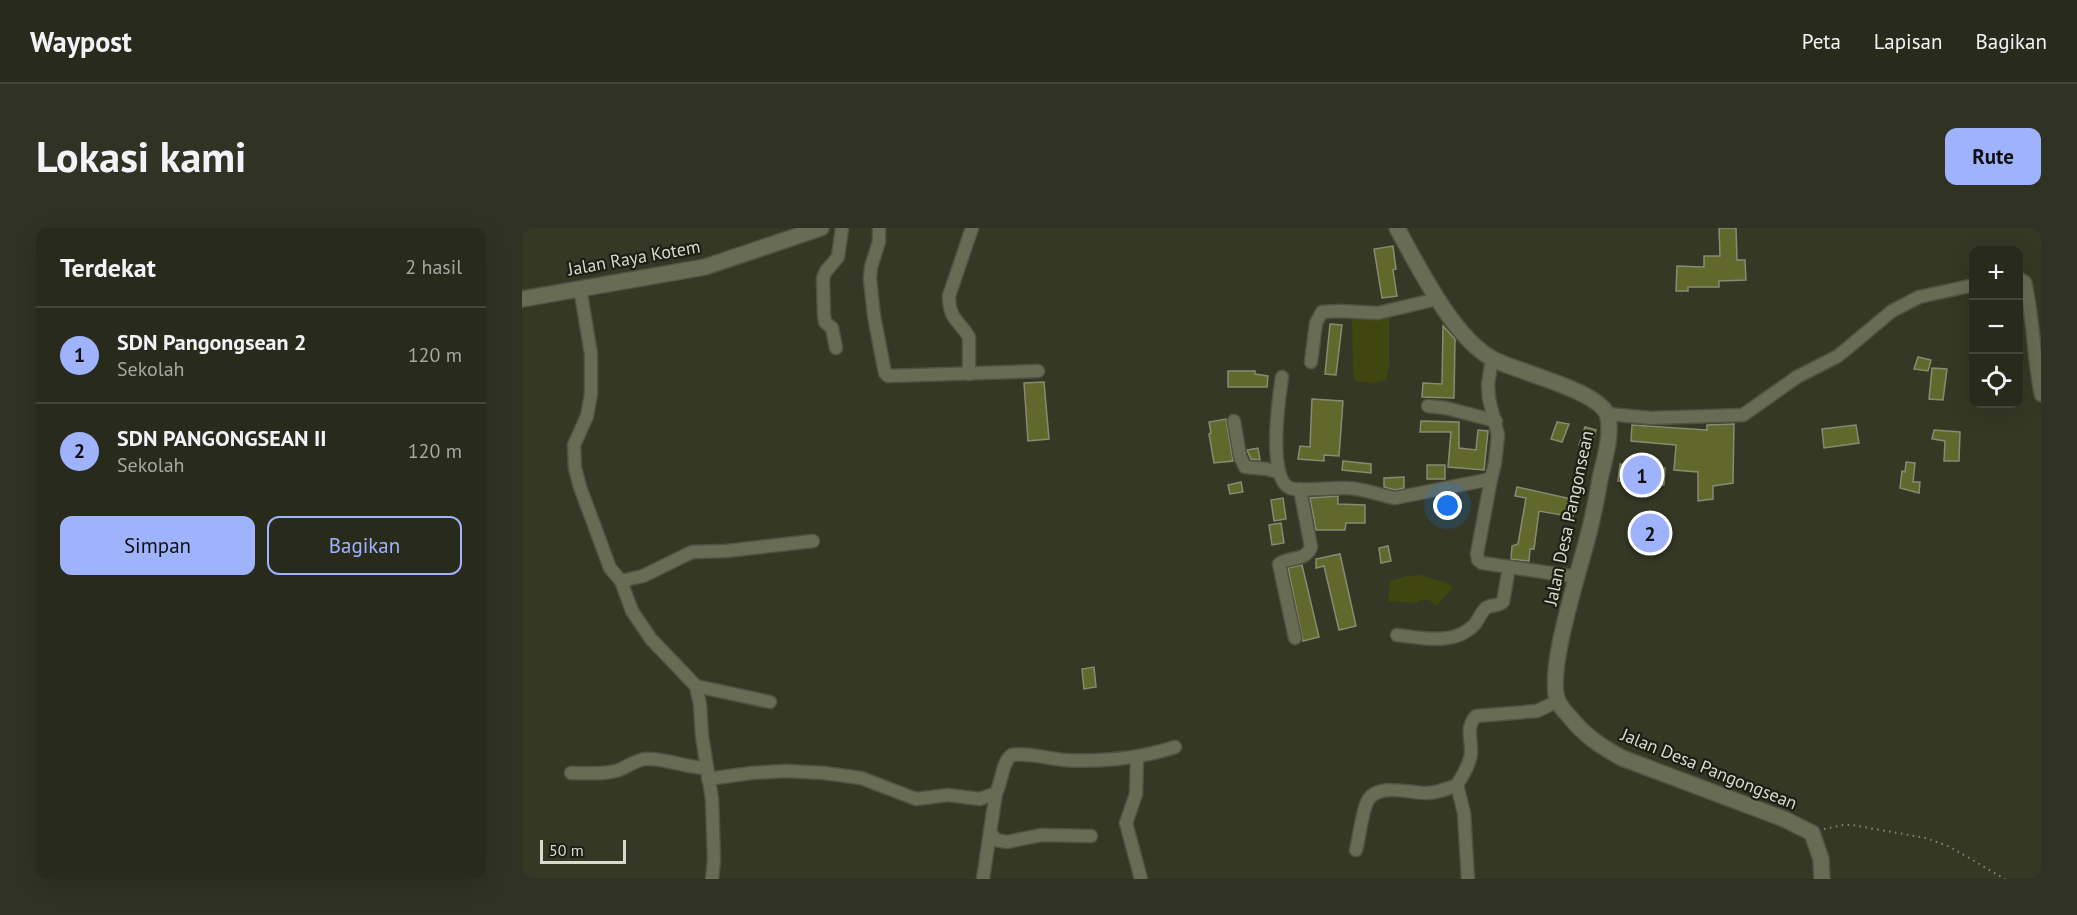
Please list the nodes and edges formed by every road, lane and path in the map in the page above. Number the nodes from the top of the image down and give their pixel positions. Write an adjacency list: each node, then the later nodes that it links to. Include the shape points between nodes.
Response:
1 (821, 228): 8 (street, Jalan Raya Kotem, via 705,267)
2 (842, 228): 11 (street, via 838,257 823,278 825,322 832,328)
3 (879, 228): 15 (street, via 870,279 885,373 891,377)
4 (972, 228): 15 (street, via 949,308 969,337)
5 (1397, 228): 10 (street, Jalan Desa Pangonsean)
6 (2023, 281): 17 (street)
7 (1969, 286): 19 (street, via 1919,297 1892,311 1838,356 1797,376 1743,415 1651,418)
8 (580, 288): 9 (street, Jalan Raya Kotem); 28 (street, via 592,377 590,406 574,445 575,468 610,568)
9 (522, 299)
10 (1437, 299): 12 (street, Jalan Desa Pangonsean, via 1465,335); 13 (street, via 1378,313 1322,312 1316,323)
11 (836, 348)
12 (1492, 359): 19 (street, Jalan Desa Pangonsean, via 1577,390); 21 (street, via 1488,384)
13 (1311, 362)
14 (1038, 371): 15 (street)
15 (969, 374)
16 (1282, 377): 22 (street, via 1277,414)
17 (2041, 395)
18 (1428, 406): 21 (street)
19 (1608, 414): 27 (street, Jalan Desa Pangonsean, via 1609,435)
20 (1234, 421): 22 (street, via 1245,467)
21 (1496, 421): 23 (street, via 1497,448)
22 (1278, 472): 24 (street, via 1283,483)
23 (1491, 479): 24 (street, via 1395,498 1371,490); 26 (street, via 1478,560)
24 (1300, 489): 30 (street, via 1310,552 1279,564)
25 (813, 541): 28 (street, via 692,552 643,576)
26 (1509, 567): 27 (street); 29 (street, via 1503,603 1484,609 1476,624 1464,633 1437,640)
27 (1578, 577): 32 (street, Jalan Desa Pangonsean, via 1556,670)
28 (621, 581): 31 (street, via 640,625)
29 (1397, 634)
30 (1295, 638)
31 (696, 686): 33 (street); 37 (street)
32 (1558, 701): 38 (street, via 1537,711 1476,716 1469,727 1471,753); 41 (street, Jalan Desa Pangongsean, via 1582,733 1622,758)
33 (770, 702)
34 (1175, 747): 35 (street)
35 (1137, 758): 39 (street, via 1085,760 1012,754 1005,761); 46 (street, via 1136,794 1126,823)
36 (572, 773): 37 (street, via 619,770 637,760 658,759)
37 (707, 774): 39 (street, via 795,771 861,778 916,799 948,795 980,799); 44 (street, via 712,799)
38 (1457, 784): 43 (street, via 1428,793 1375,794 1366,807); 47 (street, via 1464,813)
39 (996, 794): 40 (street)
40 (990, 832): 42 (street, via 996,840 1007,842 1041,835); 45 (street)
41 (1812, 833): 48 (street, via 1821,859); 49 (path, via 1852,825 1926,838)
42 (1091, 836)
43 (1356, 850)
44 (712, 879)
45 (983, 879)
46 (1142, 879)
47 (1468, 879)
48 (1822, 879)
49 (2006, 879)

